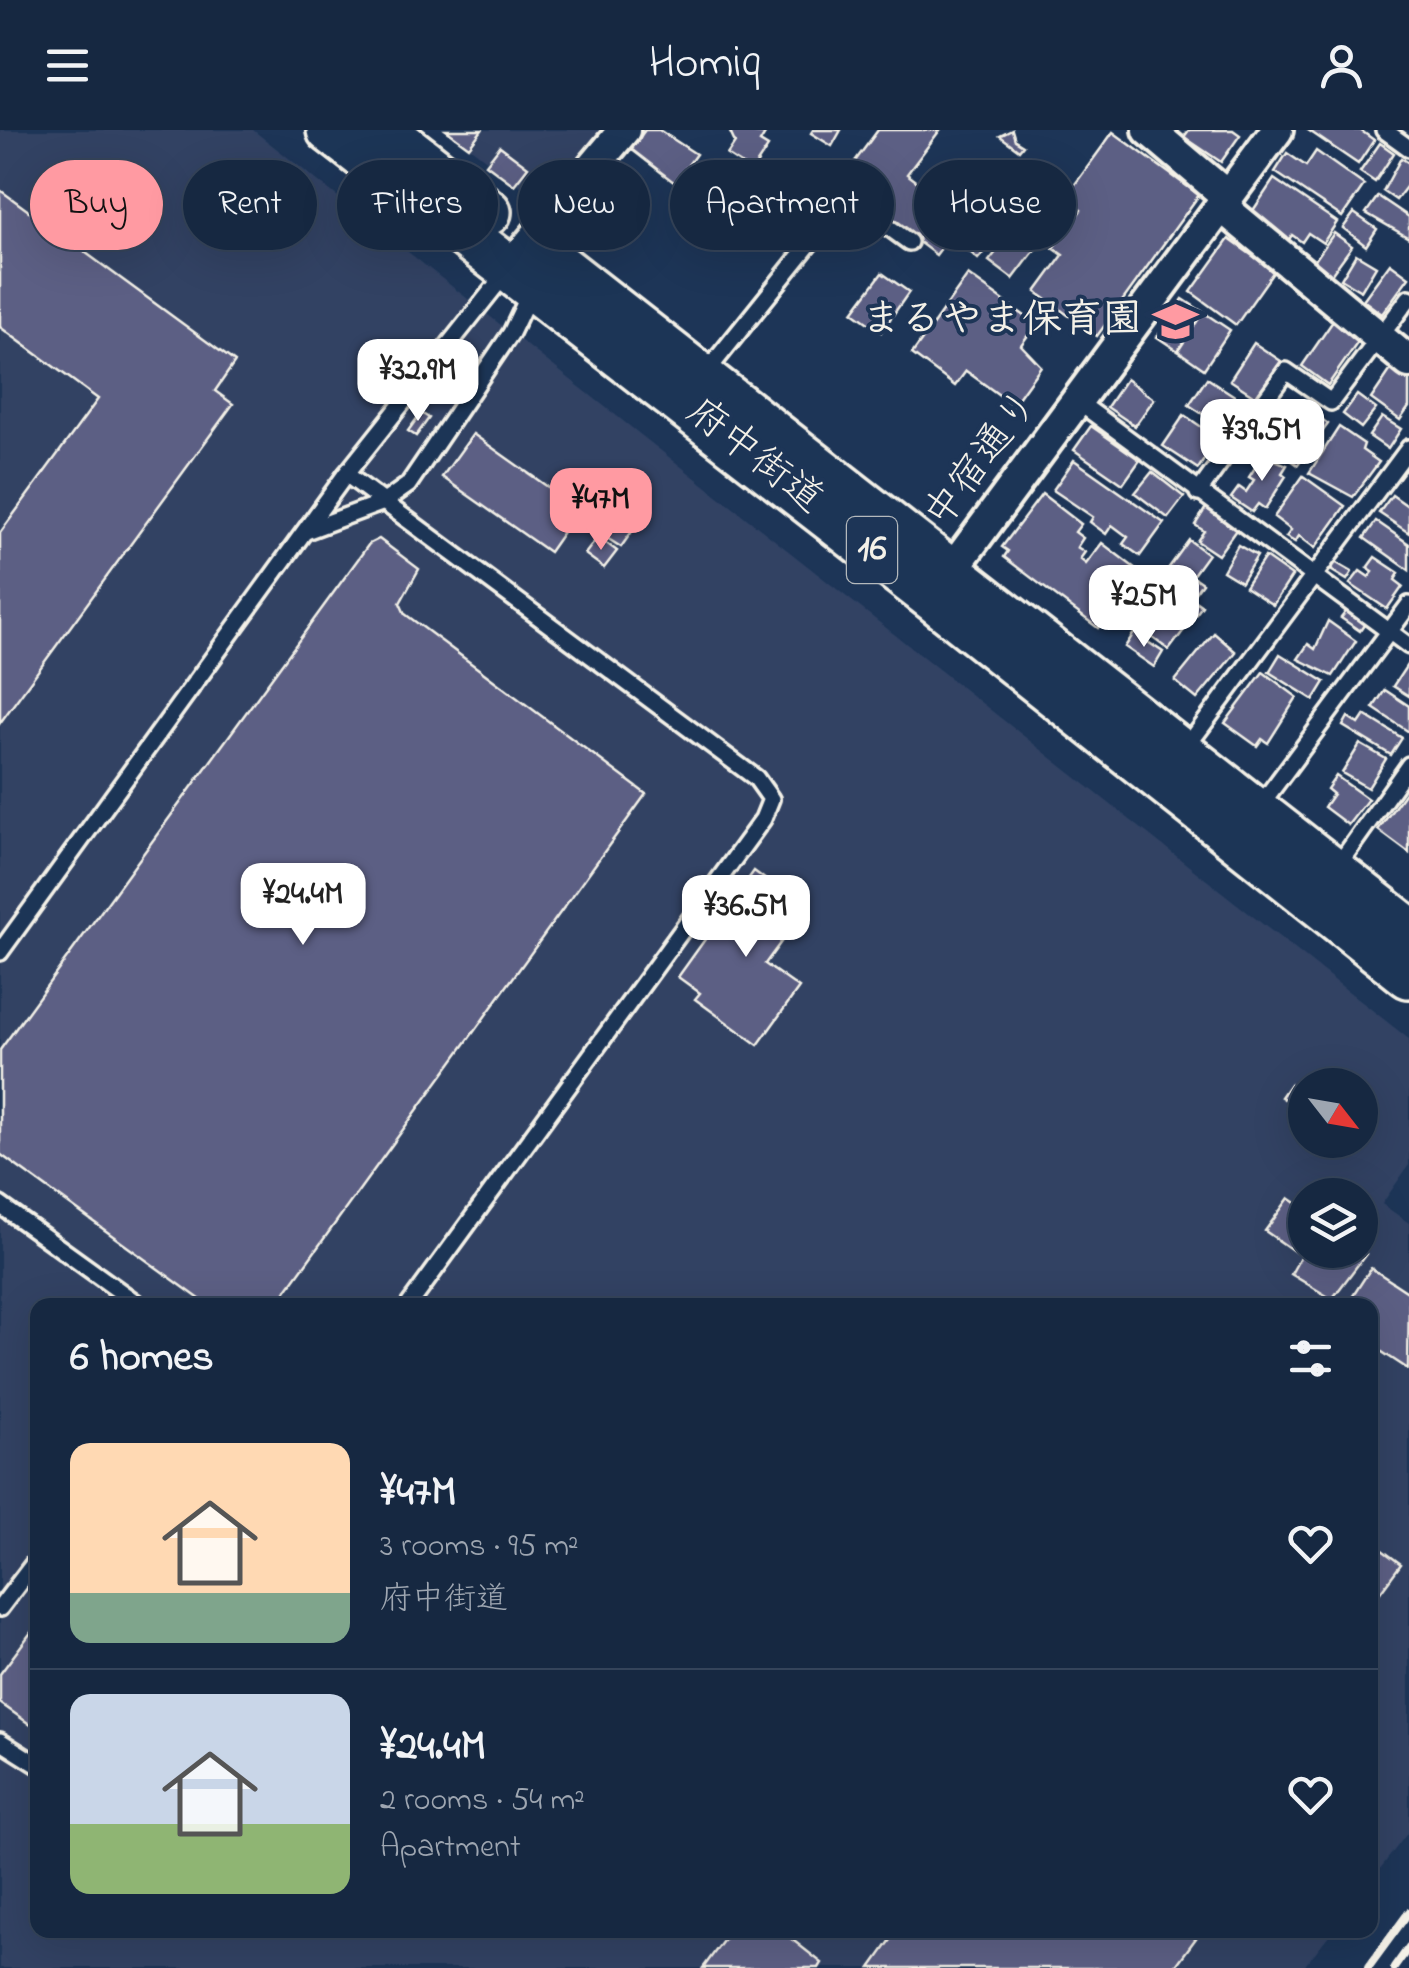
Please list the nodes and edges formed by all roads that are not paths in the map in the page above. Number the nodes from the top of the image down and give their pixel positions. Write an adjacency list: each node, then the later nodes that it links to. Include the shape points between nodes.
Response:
1 (330, 130): 10 (main road, 府中街道 / 16)
2 (383, 130): 10 (main road, 府中街道 / 16)
3 (624, 130): 10 (street)
4 (1149, 130): 8 (street)
5 (1277, 130): 8 (street, 中宿通り)
6 (1384, 130): 7 (lane)
7 (1409, 148)
8 (1225, 201): 12 (street); 15 (street, 中宿通り)
9 (909, 242): 14 (lane, via 847,197)
10 (533, 256): 14 (main road, 府中街道 / 16); 17 (lane); 19 (lane, via 511,333 408,485); 22 (main road, 府中街道 / 16)
11 (1409, 298): 12 (lane)
12 (1380, 338): 13 (street); 18 (lane, via 1330,402 1286,371)
13 (1409, 362)
14 (703, 376): 22 (main road, 府中街道 / 16)
15 (1077, 401): 18 (lane); 22 (street, 中宿通り)
16 (1409, 448): 21 (lane)
17 (346, 474): 19 (lane); 20 (lane)
18 (1198, 493): 21 (lane)
19 (384, 502): 20 (lane); 35 (lane, via 756,778 771,799 763,819)
20 (306, 530): 31 (lane)
21 (1315, 578): 24 (lane); 26 (lane)
22 (942, 583): 26 (main road, 府中街道 / 16); 32 (main road, 府中街道 / 16)
23 (1409, 604): 24 (lane)
24 (1389, 632): 25 (lane); 28 (lane)
25 (1409, 646)
26 (1183, 753): 28 (main road, 府中街道 / 16)
27 (1409, 765): 29 (lane)
28 (1257, 810): 29 (main road, 府中街道 / 16)
29 (1334, 872): 30 (main road, 府中街道 / 16)
30 (1409, 931)
31 (0, 952)
32 (1409, 975)
33 (0, 1205): 34 (lane)
34 (129, 1298)
35 (415, 1298)
36 (30, 1569): 37 (lane)
37 (0, 1608)
38 (0, 1741): 39 (lane)
39 (30, 1760)

